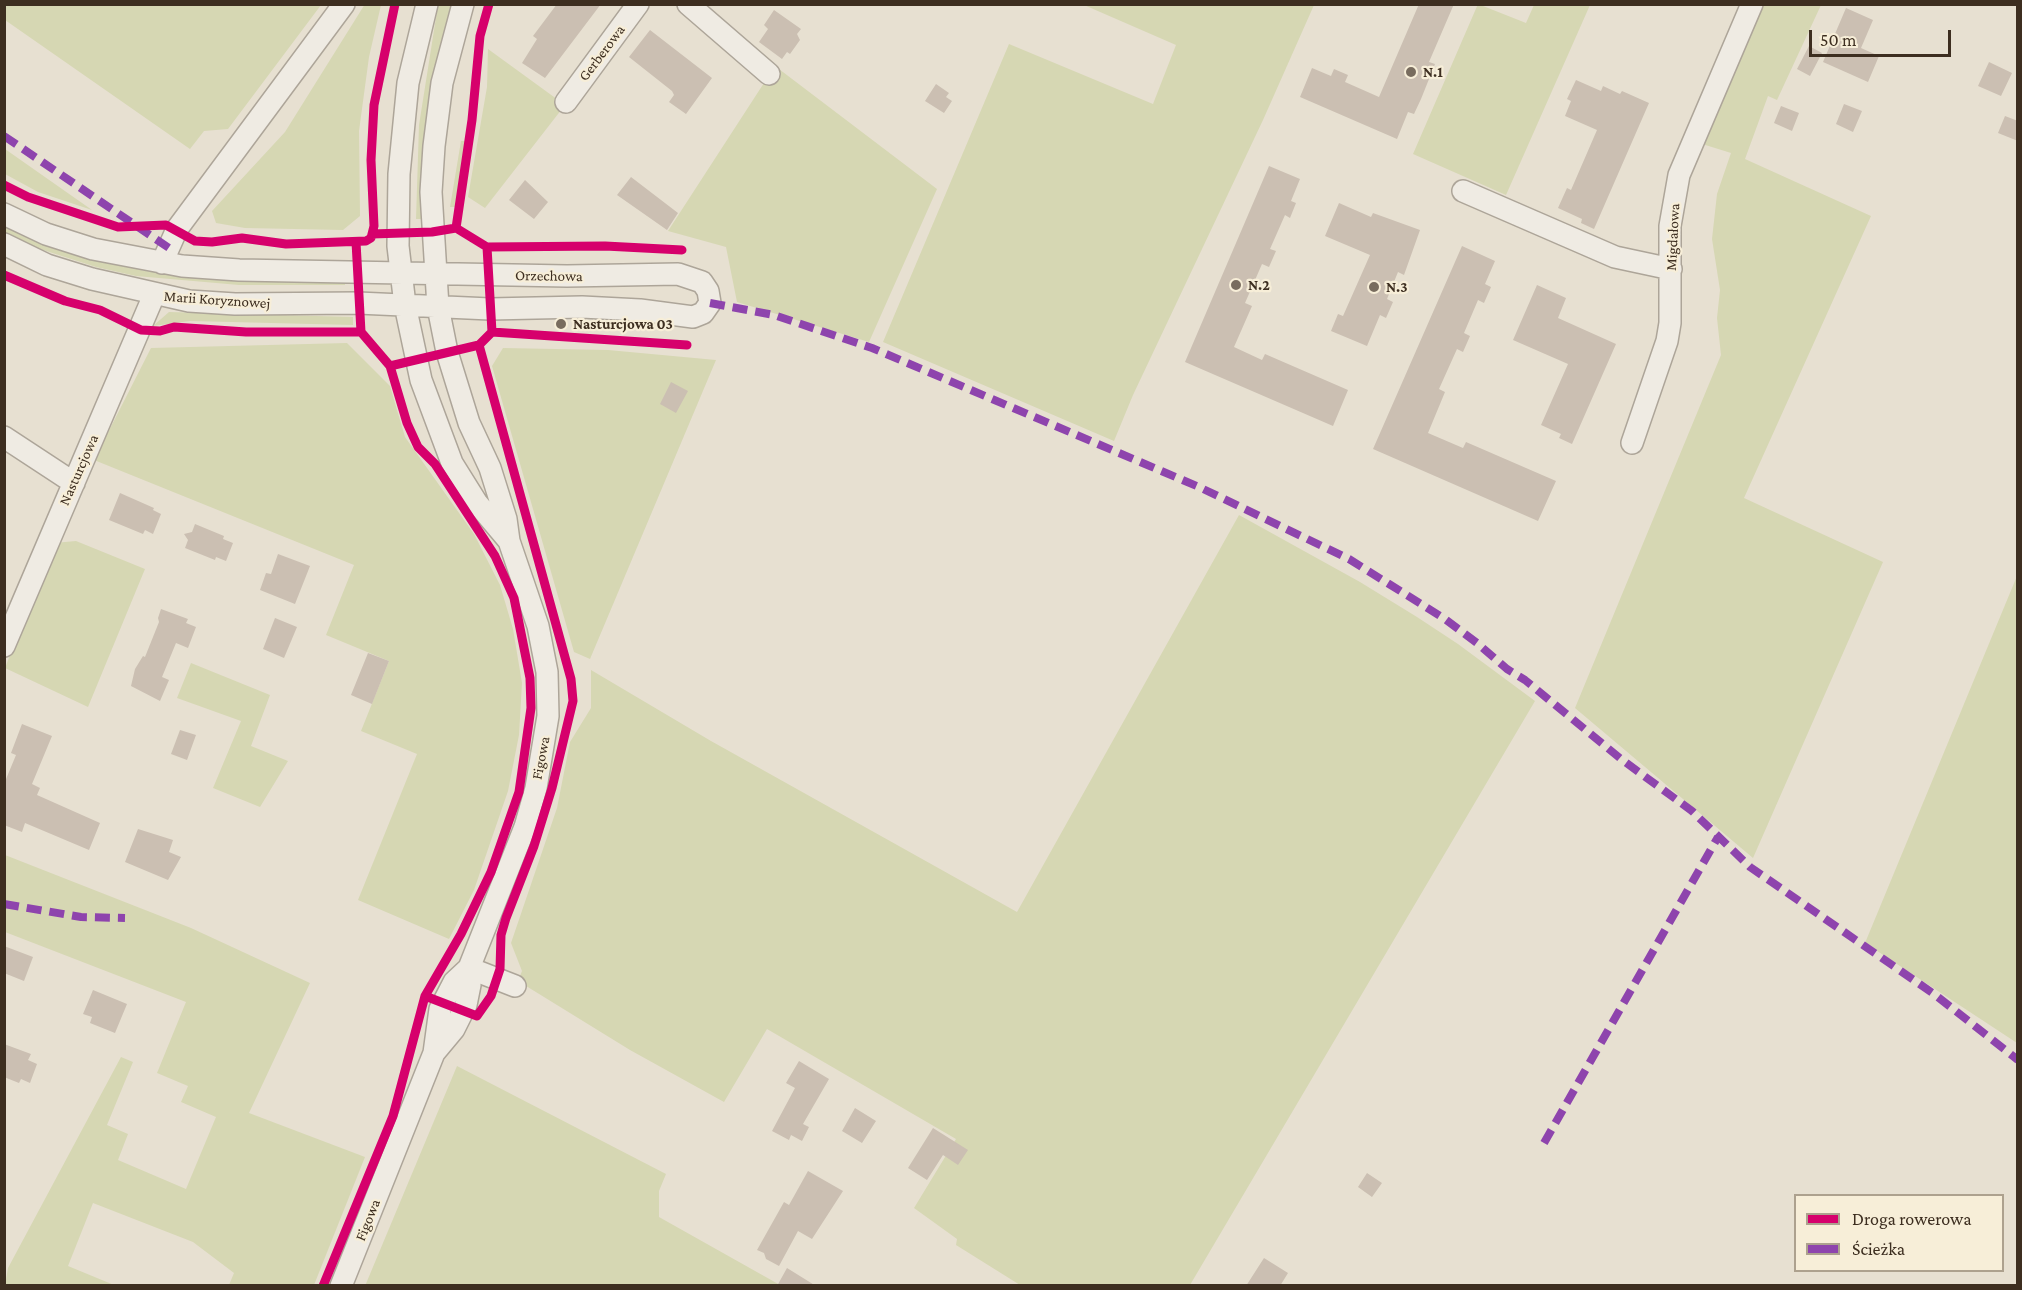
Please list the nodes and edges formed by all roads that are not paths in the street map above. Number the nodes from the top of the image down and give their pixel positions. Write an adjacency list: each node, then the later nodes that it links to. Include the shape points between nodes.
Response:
1 (344, 4): 13 (street, via 177,229)
2 (427, 4): 15 (street, Figowa, via 408,83 399,174)
3 (463, 4): 16 (street, Figowa, via 442,83 435,134 431,192)
4 (638, 4): 9 (street, Gerberowa)
5 (688, 4): 7 (street)
6 (1752, 4): 14 (street, Migdałowa, via 1679,175 1670,226)
7 (711, 11): 8 (street)
8 (769, 74)
9 (566, 102)
10 (1463, 191): 14 (street, via 1615,257)
11 (4, 214): 13 (street, Marii Koryznowej, via 46,234 93,249)
12 (4, 244): 17 (street, Marii Koryznowej, via 47,265)
13 (162, 263): 15 (street, Marii Koryznowej, via 239,270)
14 (1671, 269): 21 (street, Migdałowa, via 1667,341)
15 (400, 273): 16 (street, Orzechowa); 18 (street, Figowa)
16 (435, 274): 19 (street, Figowa); 19 (street, Orzechowa, via 688,276 706,286 710,303 693,317 582,308)
17 (154, 295): 18 (street, Marii Koryznowej, via 236,304); 22 (street, Nasturcjowa)
18 (405, 304): 19 (street, Marii Koryznowej); 23 (street, Figowa, via 421,380 452,463 477,503)
19 (438, 308): 23 (street, Figowa, via 447,352 469,423 490,468)
20 (4, 437): 22 (street)
21 (1632, 443)
22 (74, 483): 24 (street, Nasturcjowa)
23 (509, 541): 25 (street, Figowa, via 538,626 547,672 548,716 525,827)
24 (4, 646)
25 (469, 968): 26 (street); 27 (street, Figowa, via 454,982 440,1009 434,1053)
26 (515, 987)
27 (341, 1286)

